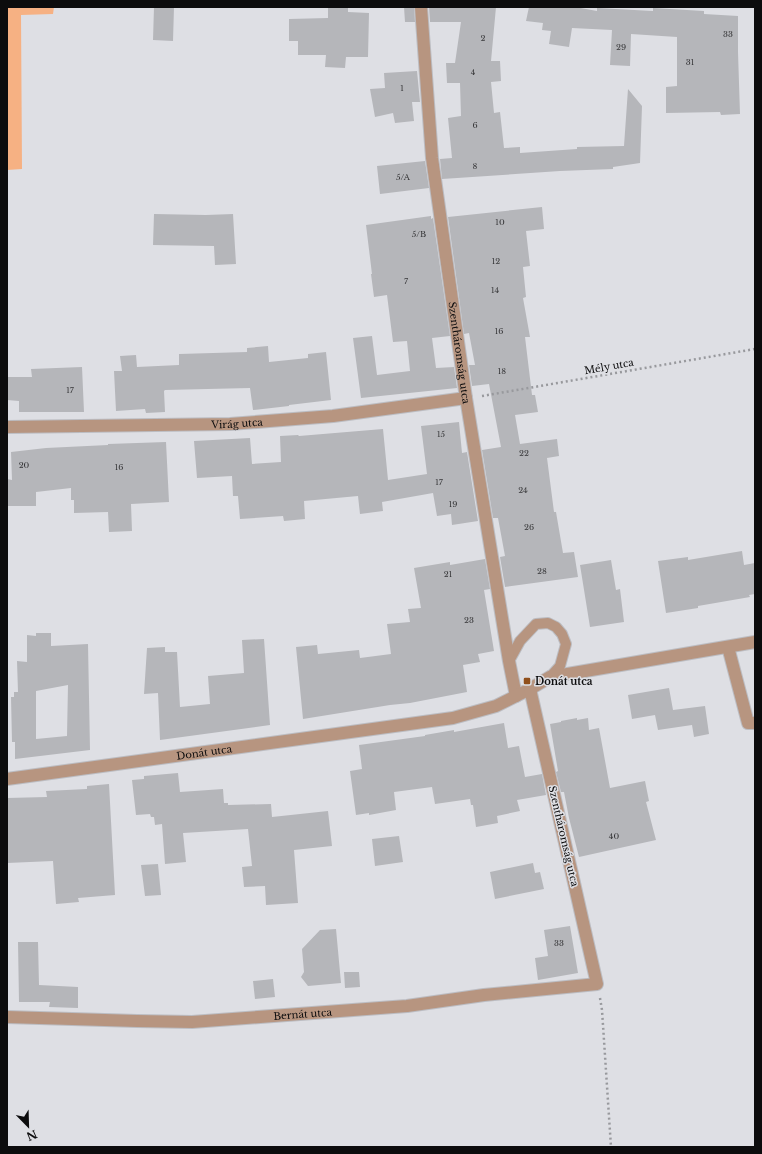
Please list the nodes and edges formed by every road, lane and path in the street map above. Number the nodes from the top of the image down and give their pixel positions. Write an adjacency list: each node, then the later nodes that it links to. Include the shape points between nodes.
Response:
1 (421, 7): 3 (street, Szentháromság utca, via 432,158)
2 (755, 348): 3 (path, Mély utca)
3 (466, 398): 4 (street, Virág utca, via 333,416 230,424); 7 (street, Szentháromság utca)
4 (7, 427)
5 (755, 642): 6 (street)
6 (728, 647): 8 (street); 11 (street, via 748,723)
7 (509, 661): 8 (lane, via 520,641 536,624 548,623 562,634 566,644 560,666); 10 (street, Szentháromság utca)
8 (550, 677): 9 (street, Donát utca)
9 (530, 689): 10 (street, Donát utca); 13 (street, Szentháromság utca)
10 (516, 696): 12 (street, Donát utca, via 496,706 453,718)
11 (755, 723)
12 (7, 779)
13 (597, 984): 14 (street, Bernát utca, via 484,995 407,1006 192,1022); 15 (path, via 602,1010)
14 (7, 1017)
15 (611, 1147)

